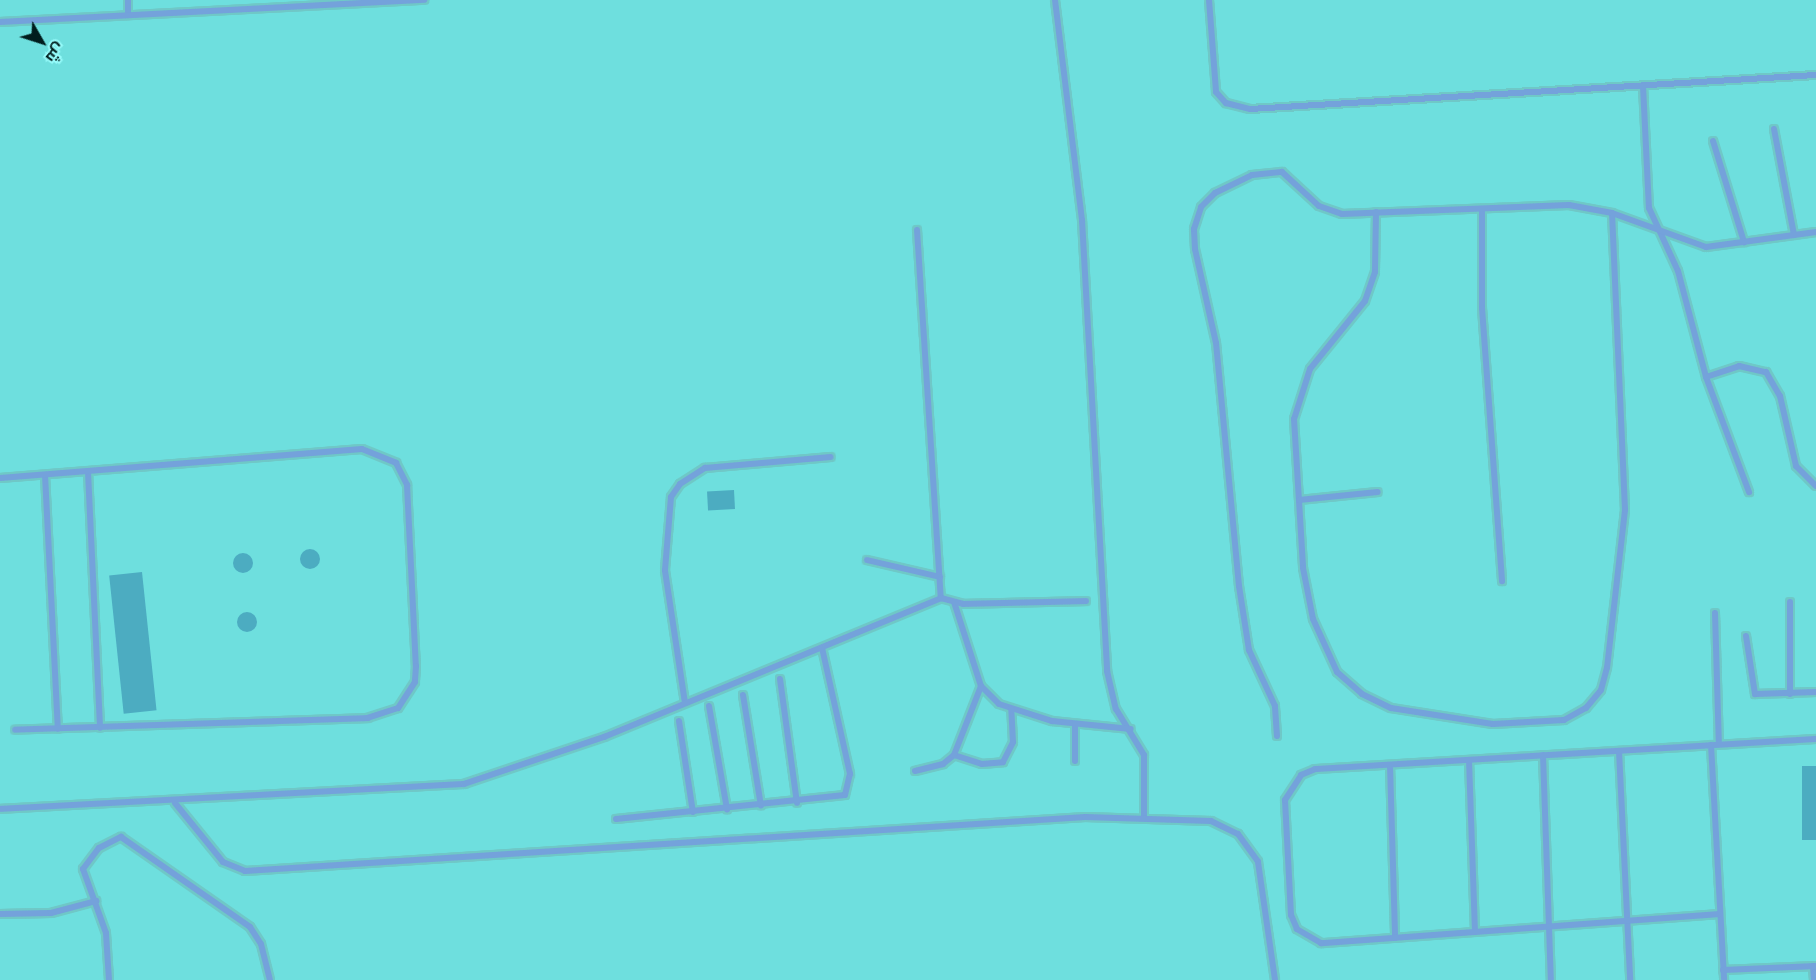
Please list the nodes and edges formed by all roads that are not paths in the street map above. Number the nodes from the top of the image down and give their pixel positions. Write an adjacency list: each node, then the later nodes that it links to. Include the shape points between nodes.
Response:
1 (128, 0): 5 (lane)
2 (424, 0): 5 (lane)
3 (1055, 0): 50 (lane, via 1082,220 1107,671 1113,703)
4 (1209, 0): 8 (lane, via 1212,78 1216,92 1235,107)
5 (129, 15): 6 (lane)
6 (0, 22)
7 (1816, 75): 8 (lane)
8 (1643, 86): 15 (lane, via 1646,184)
9 (1774, 129): 17 (lane)
10 (1713, 141): 18 (lane)
11 (1482, 210): 12 (lane); 13 (lane, via 1554,204); 30 (lane, via 1482,308)
12 (1376, 212): 27 (lane, via 1376,272 1365,301 1325,346 1300,393 1294,419); 52 (lane, via 1331,212 1294,179 1268,171 1215,193 1202,207 1194,229 1218,362 1239,586 1250,650 1275,706)
13 (1612, 213): 15 (lane); 27 (lane, via 1624,540 1607,668 1601,690 1586,708 1564,720 1492,724 1391,708 1362,694 1337,672 1320,644 1304,576)
14 (917, 230): 29 (lane)
15 (1657, 232): 18 (lane, via 1706,247); 19 (lane, via 1681,282)
16 (1816, 232): 17 (lane)
17 (1794, 235): 18 (lane)
18 (1744, 242)
19 (1706, 377): 24 (lane, via 1739,366 1766,372 1780,396 1796,466); 26 (lane)
20 (831, 457): 43 (lane, via 705,468 680,484 671,497 665,570)
21 (88, 472): 22 (lane); 48 (lane); 48 (lane, via 220,456 362,449 386,455 406,485 416,666 408,696 384,715)
22 (45, 475): 23 (lane); 49 (lane)
23 (0, 478)
24 (1816, 486)
25 (1378, 492): 27 (lane)
26 (1749, 492)
27 (1299, 500)
28 (867, 560): 29 (lane)
29 (940, 577): 31 (lane)
30 (1502, 581)
31 (941, 598): 33 (lane); 37 (lane)
32 (1086, 601): 33 (lane)
33 (954, 602): 39 (lane)
34 (1790, 602): 41 (lane)
35 (1715, 613): 54 (lane)
36 (1746, 636): 41 (lane, via 1752,690 1761,696)
37 (822, 648): 43 (lane); 64 (lane, via 851,782 839,798)
38 (780, 679): 64 (lane)
39 (981, 686): 45 (lane); 57 (lane)
40 (1816, 692): 41 (lane)
41 (1790, 694)
42 (742, 695): 65 (lane)
43 (685, 704): 63 (lane, via 464,784)
44 (710, 706): 67 (lane)
45 (1011, 709): 47 (lane); 57 (lane, via 1013,742 1003,762 982,764)
46 (680, 721): 68 (lane)
47 (1075, 724): 50 (lane); 60 (lane)
48 (100, 728): 49 (lane)
49 (58, 729): 51 (lane)
50 (1131, 729): 69 (lane, via 1144,755)
51 (15, 730)
52 (1277, 736)
53 (1816, 739): 54 (lane)
54 (1719, 744): 55 (lane)
55 (1711, 745): 56 (lane); 73 (lane)
56 (1619, 751): 58 (lane); 74 (lane)
57 (954, 755): 62 (lane, via 936,767)
58 (1543, 755): 59 (lane); 75 (lane)
59 (1469, 760): 61 (lane); 76 (lane)
60 (1075, 761)
61 (1390, 765): 77 (lane); 77 (lane, via 1316,769 1302,775 1288,793 1284,815 1290,915 1297,929 1321,943)
62 (915, 771)
63 (175, 803): 66 (lane); 69 (lane, via 223,862 245,872)
64 (797, 803): 65 (lane)
65 (761, 806): 67 (lane)
66 (0, 809)
67 (727, 809): 68 (lane)
68 (693, 812): 70 (lane)
69 (1144, 816): 82 (lane, via 1211,820 1250,846 1266,895)
70 (616, 819)
71 (96, 901): 72 (lane, via 51,913); 80 (lane, via 106,933); 81 (lane, via 83,869 88,858 109,840 133,841 250,927 261,944)
72 (0, 914)
73 (1720, 914): 74 (lane); 79 (lane)
74 (1627, 921): 75 (lane); 84 (lane)
75 (1549, 927): 76 (lane); 83 (lane)
76 (1475, 932): 77 (lane)
77 (1395, 938)
78 (1815, 966): 79 (lane); 86 (lane)
79 (1723, 970): 85 (lane)
80 (109, 980)
81 (270, 980)
82 (1275, 980)
83 (1551, 980)
84 (1629, 980)
85 (1724, 980)
86 (1814, 980)

